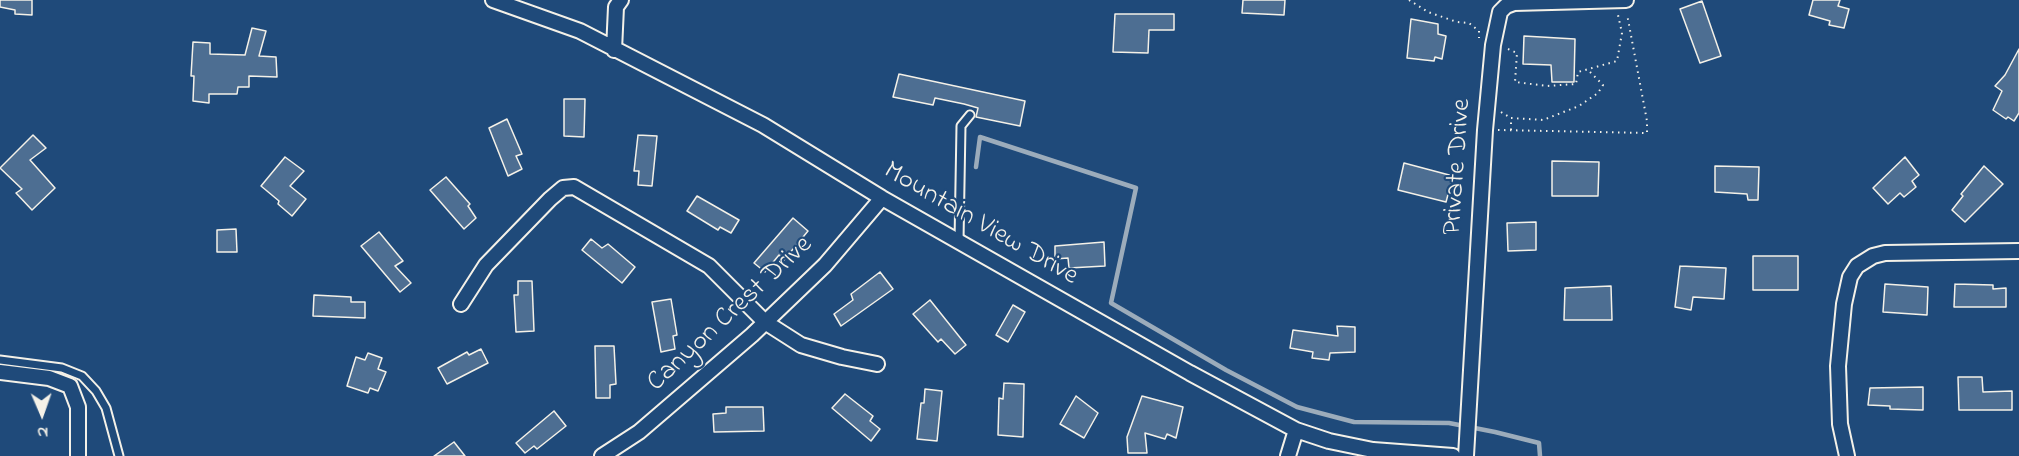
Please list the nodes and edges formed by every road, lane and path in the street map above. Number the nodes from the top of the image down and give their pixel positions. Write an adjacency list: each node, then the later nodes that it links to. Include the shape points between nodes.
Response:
1 (493, 0): 8 (street, Mountain View Drive, via 558,21)
2 (621, 0): 8 (street, via 616,7)
3 (1409, 0): 6 (path, via 1428,12 1469,23 1479,30)
4 (1625, 5): 7 (street, Private Drive, via 1514,3 1500,12); 12 (path, via 1647,133)
5 (1618, 13): 9 (path, via 1622,33 1617,61)
6 (1479, 39)
7 (1493, 45): 9 (path, via 1517,53 1515,82 1567,86 1576,84 1578,72); 11 (street, Private Drive)
8 (614, 50): 13 (street, Mountain View Drive, via 763,125)
9 (1588, 70): 12 (path, via 1603,85 1598,93 1579,106 1543,120 1511,118)
10 (970, 115): 14 (lane, via 961,126)
11 (1485, 130): 12 (path); 27 (street, Private Drive)
12 (1511, 130)
13 (882, 198): 14 (street, Mountain View Drive); 17 (street, Canyon Crest Drive, via 825,265)
14 (959, 241): 21 (street, Mountain View Drive)
15 (2019, 251): 28 (street, via 1885,253 1857,266 1844,304 1838,366 1840,424)
16 (461, 304): 17 (street, via 486,265 534,215 563,188 574,187 709,267)
17 (765, 322): 19 (street, via 801,345); 24 (street, Canyon Crest Drive, via 639,432)
18 (0, 360): 23 (lane, via 62,368 82,376 106,408)
19 (878, 364)
20 (0, 372): 22 (street, via 49,378 70,386 78,407)
21 (1296, 430): 25 (street); 26 (street, Mountain View Drive, via 1373,450)
22 (78, 456)
23 (119, 456)
24 (602, 456)
25 (1288, 456)
26 (1453, 456)
27 (1466, 456)
28 (1847, 456)

